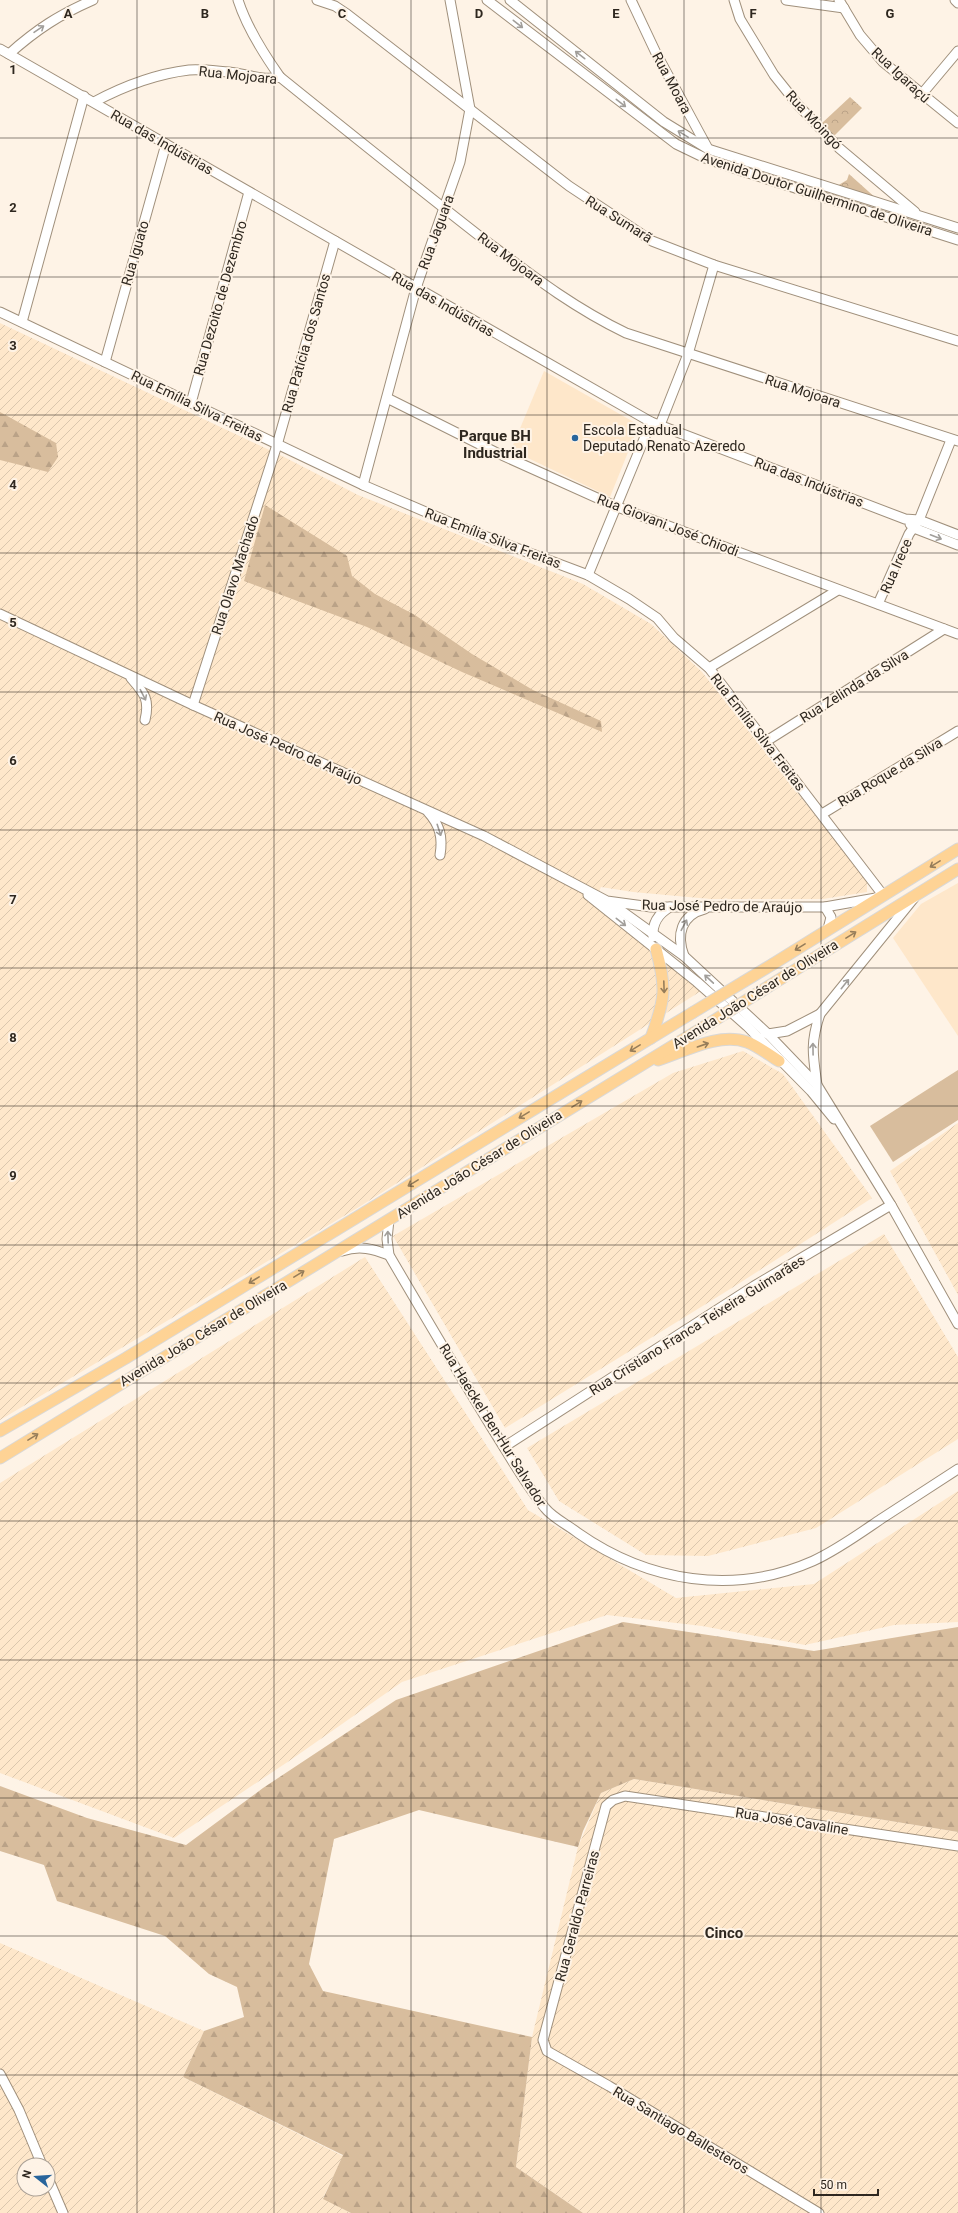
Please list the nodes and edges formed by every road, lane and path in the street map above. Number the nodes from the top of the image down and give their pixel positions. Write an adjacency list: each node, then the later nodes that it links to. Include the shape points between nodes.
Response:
1 (93, 0): 16 (street, one-way to 1, via 60,15)
2 (238, 0): 17 (street, via 263,53)
3 (317, 0): 11 (street, Rua Sumarã)
4 (450, 0): 21 (street, Rua Jaguara)
5 (487, 0): 25 (street, Avenida Doutor Guilhermino de Oliveira, one-way to 25, via 660,133 676,144)
6 (510, 0): 24 (street, Avenida Doutor Guilhermino de Oliveira, one-way to 6, via 664,122)
7 (631, 0): 24 (street, Rua Moara, via 656,53)
8 (734, 0): 28 (street, Rua Moingó, via 740,19 774,75 798,105 839,148 898,199)
9 (786, 0): 13 (street)
10 (955, 0): 12 (street)
11 (334, 3): 21 (street, Rua Sumarã)
12 (958, 3)
13 (841, 4): 18 (street, Rua Igaraçú, via 860,35 883,62)
14 (0, 49): 16 (street, Rua das Indústrias)
15 (958, 51): 18 (street)
16 (9, 54): 19 (street, Rua das Indústrias)
17 (280, 77): 20 (street, Rua Mojoara, via 267,80 231,73 190,70 121,87); 27 (street, Rua Mojoara)
18 (921, 94): 22 (street, Rua Igaraçú)
19 (84, 96): 20 (street, Rua das Indústrias); 35 (street)
20 (94, 102): 23 (street, Rua das Indústrias)
21 (470, 109): 27 (street, Rua Jaguara, via 460,162); 32 (street, Rua Sumarã, via 569,186 619,221 652,241)
22 (958, 123)
23 (166, 144): 26 (street, Rua das Indústrias); 38 (street, Rua Iguato)
24 (708, 149): 25 (street, Rua Moara); 28 (street, Avenida Doutor Guilhermino de Oliveira)
25 (718, 163): 30 (street, Avenida Doutor Guilhermino de Oliveira)
26 (249, 192): 31 (street, Rua das Indústrias); 40 (street, Rua Dezoito de Dezembro)
27 (445, 209): 33 (street, Rua Jaguara); 37 (street, Rua Mojoara, via 562,298 596,319 626,333)
28 (922, 216): 29 (street, Avenida Doutor Guilhermino de Oliveira)
29 (958, 228)
30 (958, 240)
31 (335, 241): 33 (street, Rua das Indústrias); 43 (street, Rua Patícia dos Santos)
32 (714, 265): 36 (street, Rua Sumarã); 37 (street)
33 (416, 288): 39 (street, Rua Jaguara); 41 (street, Rua das Indústrias)
34 (0, 312): 35 (street, Rua Emília Silva Freitas)
35 (22, 322): 38 (street, Rua Emília Silva Freitas)
36 (958, 341)
37 (688, 354): 41 (street); 42 (street, Rua Mojoara)
38 (105, 362): 40 (street, Rua Emília Silva Freitas)
39 (386, 398): 44 (street, Rua Jaguara); 45 (street, Rua Giovani José Chiodi, via 495,452)
40 (191, 403): 43 (street, Rua Emília Silva Freitas)
41 (655, 424): 45 (street); 46 (street, Rua das Indústrias)
42 (955, 440): 46 (street, Rua Irece)
43 (277, 444): 44 (street, Rua Emília Silva Freitas); 57 (street, Rua Olavo Machado)
44 (363, 485): 49 (street, Rua Emília Silva Freitas, via 463,528)
45 (615, 506): 49 (street); 50 (street, Rua Giovani José Chiodi)
46 (917, 524): 47 (street, Rua das Indústrias); 48 (street, Rua das Indústrias, one-way to 48); 51 (street, Rua Irece, via 909,534)
47 (958, 535)
48 (958, 545)
49 (588, 575): 55 (street, Rua Emília Silva Freitas, via 657,618 674,638)
50 (838, 590): 51 (street, Rua Giovani José Chiodi); 55 (street)
51 (878, 604): 53 (street, Rua Giovani José Chiodi)
52 (0, 614): 56 (street, Rua José Pedro de Araújo)
53 (944, 629): 54 (street, Rua Giovani José Chiodi); 60 (street, Rua Zelinda da Silva)
54 (958, 634)
55 (709, 668): 60 (street, Rua Emília Silva Freitas)
56 (127, 674): 57 (street, Rua José Pedro de Araújo); 58 (street, one-way to 58, via 144,692 148,706)
57 (193, 705): 61 (street, Rua José Pedro de Araújo)
58 (145, 720)
59 (958, 731): 62 (street, Rua Roque da Silva)
60 (765, 742): 62 (street, Rua Emília Silva Freitas)
61 (426, 810): 64 (street, one-way to 64, via 440,830); 67 (street, Rua José Pedro de Araújo, via 484,836)
62 (822, 814): 69 (street, Rua Emília Silva Freitas)
63 (958, 849): 66 (main road, Avenida João César de Oliveira, one-way to 66)
64 (440, 855)
65 (958, 869): 68 (main road, Avenida João César de Oliveira)
66 (912, 878): 68 (main road, via 909,884); 69 (main road, Avenida João César de Oliveira)
67 (575, 884): 70 (street, Rua José Pedro de Araújo); 76 (street, Rua José Pedro de Araújo, one-way to 76)
68 (917, 894): 79 (street, one-way to 68); 83 (main road, Avenida João César de Oliveira, one-way to 68, bridge)
69 (882, 897): 72 (street, Rua José Pedro de Araújo); 74 (main road, Avenida João César de Oliveira)
70 (607, 901): 71 (street, Rua José Pedro de Araújo); 75 (street)
71 (672, 907): 73 (street, Rua José Pedro de Araújo); 75 (street, via 657,918)
72 (825, 907): 73 (street, Rua José Pedro de Araújo); 74 (street, via 831,916)
73 (710, 908): 77 (street, one-way to 73, via 680,944 681,928 691,916)
74 (828, 930): 81 (main road, Avenida João César de Oliveira, one-way to 81, bridge)
75 (652, 932): 76 (street); 77 (street)
76 (656, 949): 78 (street, Rua José Pedro de Araújo); 81 (main road, one-way to 81, via 663,975 664,994 661,1012)
77 (684, 956): 80 (street, one-way to 77)
78 (724, 1006): 80 (street); 82 (street, via 747,1026)
79 (820, 1014): 80 (street, via 787,1031); 84 (street, one-way to 79, via 812,1049 814,1031)
80 (768, 1034): 84 (street)
81 (651, 1038): 91 (main road, Avenida João César de Oliveira, one-way to 91, via 126,1358)
82 (779, 1061): 83 (main road, one-way to 82, via 710,1042 726,1040 747,1042); 85 (street)
83 (640, 1066): 87 (main road, Avenida João César de Oliveira, one-way to 83)
84 (817, 1085): 85 (street, via 835,1112)
85 (837, 1120): 86 (street)
86 (891, 1205): 90 (street); 92 (street, Rua Cristiano Franca Teixeira Guimarães, via 754,1286)
87 (389, 1220): 88 (main road, Avenida João César de Oliveira); 89 (street, Rua Haeckel Ben-Hur Salvador, one-way to 87)
88 (333, 1254): 89 (street, via 351,1248 370,1247); 93 (main road, Avenida João César de Oliveira, one-way to 88)
89 (389, 1255): 92 (street, Rua Haeckel Ben-Hur Salvador)
90 (958, 1324)
91 (0, 1431)
92 (504, 1448): 94 (street, Rua Haeckel Ben-Hur Salvador, via 545,1509 563,1522 620,1558 656,1572 690,1579 752,1578 813,1561 847,1542)
93 (0, 1459)
94 (958, 1469)
95 (625, 1796): 96 (street, Rua José Cavaline); 97 (street, Rua Geraldo Parreiras, via 613,1800 606,1806 543,2040)
96 (958, 1846)
97 (544, 2047): 102 (street, Rua Santiago Ballesteros)
98 (0, 2074): 99 (street, via 19,2110)
99 (39, 2157)
100 (56, 2197): 101 (street)
101 (63, 2213)
102 (819, 2213)

